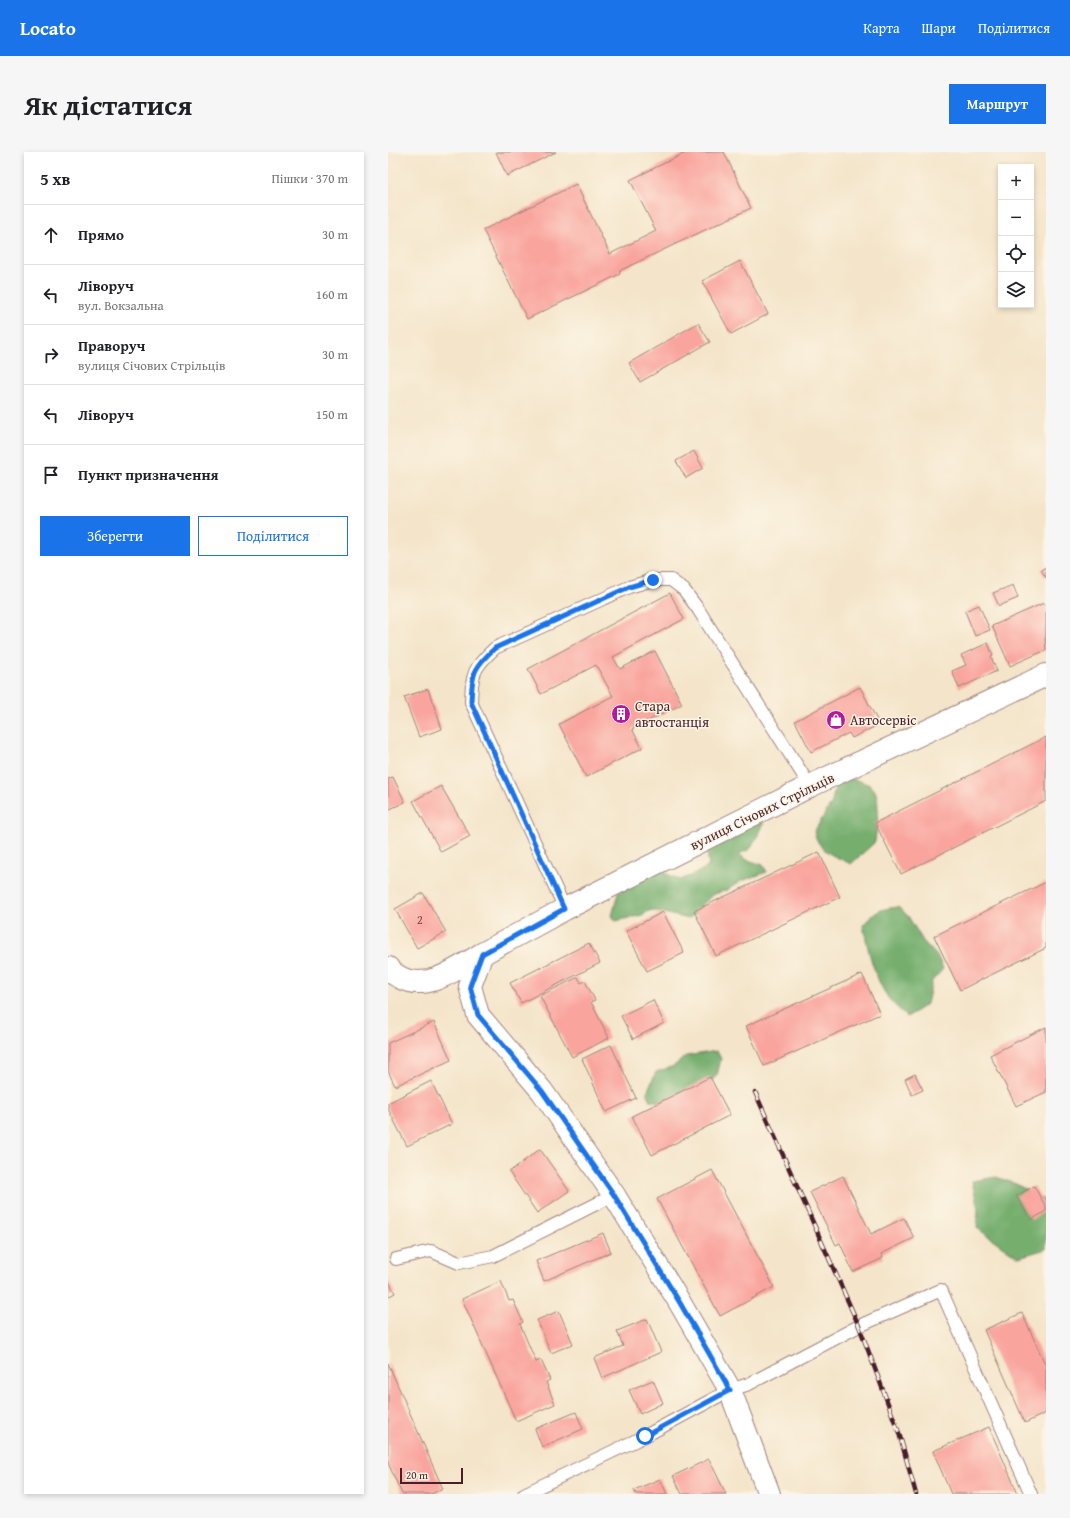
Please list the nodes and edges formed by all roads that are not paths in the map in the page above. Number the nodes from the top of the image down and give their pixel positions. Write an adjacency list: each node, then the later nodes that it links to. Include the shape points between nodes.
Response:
1 (1046, 675): 2 (street, вулиця Січових Стрільців)
2 (810, 786): 3 (street, вулиця Січових Стрільців); 3 (lane, via 698,609 684,590 671,580 653,580 629,587 495,648 481,660 472,677 471,702)
3 (564, 909): 4 (street, вулиця Січових Стрільців)
4 (482, 954): 5 (street, вулиця Січових Стрільців, via 440,978 424,982 407,981); 6 (street, via 470,986 478,1015 542,1091)
5 (388, 968)
6 (614, 1195): 7 (lane, via 493,1256 459,1263 431,1251); 8 (street)
7 (396, 1258)
8 (730, 1390): 9 (lane, via 645,1436); 10 (street); 11 (lane, via 749,1384 859,1326 941,1290)
9 (524, 1494)
10 (769, 1494)
11 (1031, 1494)

